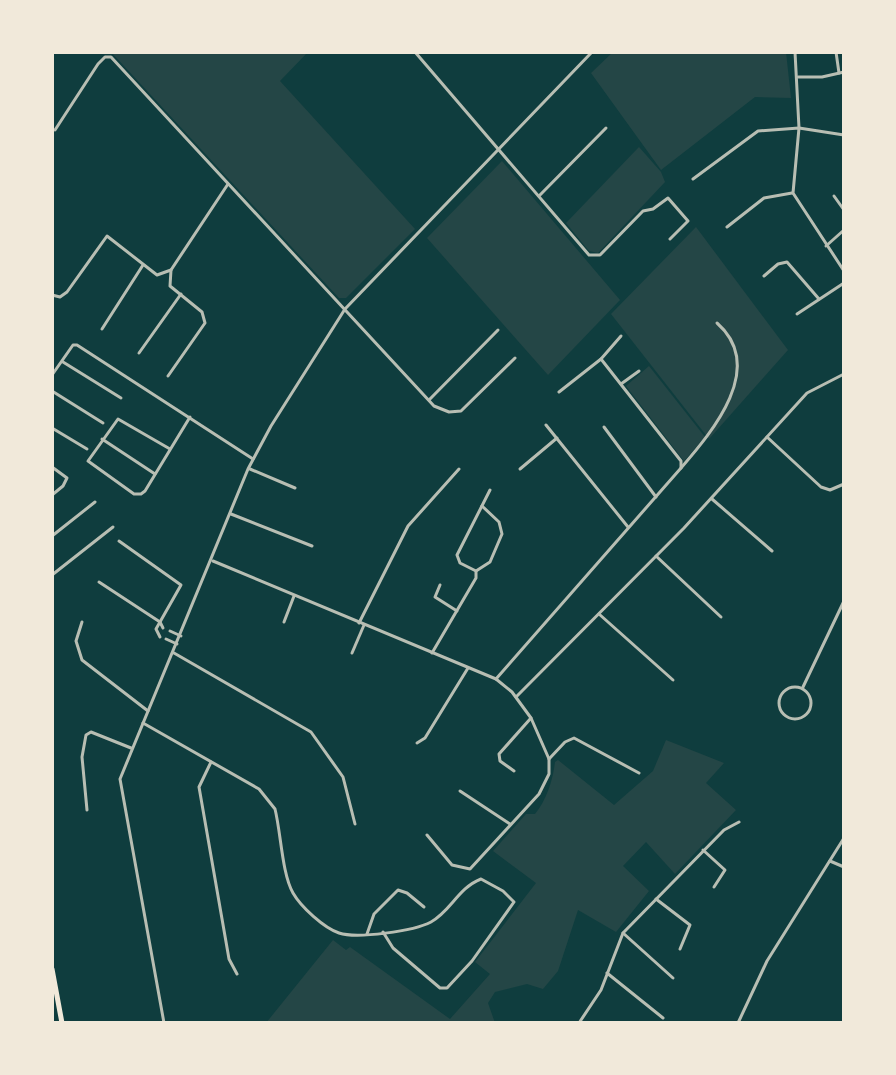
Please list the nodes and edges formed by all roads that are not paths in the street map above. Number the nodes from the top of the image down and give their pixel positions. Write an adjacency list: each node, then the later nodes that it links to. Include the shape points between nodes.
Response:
1 (415, 52): 11 (street)
2 (592, 52): 11 (street)
3 (795, 52): 6 (street)
4 (836, 52): 5 (street)
5 (841, 73): 6 (street)
6 (798, 77): 8 (street)
7 (606, 128): 15 (street)
8 (799, 128): 10 (street); 12 (street, via 753,133); 14 (street)
9 (55, 130): 13 (street, via 98,64 111,57)
10 (844, 135)
11 (500, 149): 15 (street); 30 (street)
12 (693, 179)
13 (228, 184): 23 (street); 30 (street)
14 (793, 193): 18 (street, via 764,198); 21 (street)
15 (539, 196): 20 (street, via 592,257 643,211 668,198 688,221)
16 (834, 196): 17 (street)
17 (844, 210)
18 (727, 227)
19 (844, 230): 21 (street)
20 (670, 239)
21 (826, 246): 24 (street)
22 (144, 264): 23 (street, via 157,275); 28 (street, via 107,236 67,292); 33 (street)
23 (171, 270): 27 (street, via 168,280)
24 (844, 271)
25 (764, 276): 29 (street, via 787,262)
26 (844, 283): 29 (street)
27 (181, 294): 36 (street); 43 (street, via 202,312 205,323)
28 (52, 295)
29 (819, 299): 31 (street)
30 (345, 309): 48 (street); 59 (street)
31 (797, 314)
32 (717, 323): 61 (street, via 737,347 736,370 718,425)
33 (102, 329)
34 (498, 330): 48 (street)
35 (621, 336): 38 (street)
36 (139, 353)
37 (515, 358): 48 (street, via 461,411 439,409)
38 (601, 359): 44 (street); 46 (street)
39 (63, 362): 42 (street); 47 (street); 49 (street, via 73,345 80,346)
40 (639, 371): 44 (street)
41 (844, 374): 54 (street, via 813,387)
42 (52, 375)
43 (168, 376)
44 (621, 384): 61 (street, via 681,461)
45 (52, 391): 50 (street)
46 (559, 392)
47 (121, 398)
48 (429, 400)
49 (190, 417): 58 (street); 59 (street)
50 (103, 423)
51 (546, 425): 55 (street)
52 (604, 427): 70 (street)
53 (52, 428): 57 (street)
54 (767, 437): 66 (street, via 821,487 830,490); 71 (street)
55 (557, 438): 64 (street); 76 (street)
56 (102, 439): 58 (street, via 114,420 123,420); 65 (street); 65 (street, via 88,461 134,494 145,491)
57 (87, 449)
58 (170, 449): 65 (street)
59 (253, 459): 62 (street)
60 (52, 467): 69 (street, via 67,479)
61 (681, 468): 70 (street)
62 (248, 469): 67 (street); 74 (street)
63 (459, 469): 95 (street, via 408,526)
64 (520, 469)
65 (155, 474)
66 (844, 484)
67 (295, 488)
68 (490, 490): 73 (street)
69 (52, 495)
70 (656, 497): 76 (street)
71 (712, 499): 80 (street); 81 (street)
72 (95, 502): 77 (street)
73 (482, 506): 83 (street, via 457,555 460,563); 83 (street, via 499,522 502,534 490,562)
74 (231, 514): 79 (street); 82 (street)
75 (113, 527): 84 (street)
76 (628, 527): 107 (street)
77 (52, 536)
78 (119, 541): 93 (street, via 181,585)
79 (312, 546)
80 (772, 551)
81 (656, 556): 90 (street); 91 (street)
82 (213, 561): 87 (street); 99 (street)
83 (476, 571): 89 (street)
84 (52, 575)
85 (99, 582): 93 (street)
86 (440, 585): 89 (street, via 435,597)
87 (294, 596): 94 (street); 95 (street)
88 (844, 601): 109 (street)
89 (457, 611): 105 (street)
90 (599, 614): 108 (street); 110 (street)
91 (721, 617)
92 (82, 622): 111 (street, via 76,641 82,660)
93 (160, 622): 97 (street); 100 (street)
94 (284, 622)
95 (359, 623): 96 (street)
96 (364, 625): 104 (street); 105 (street)
97 (163, 628)
98 (170, 631): 99 (street)
99 (181, 636): 102 (street)
100 (160, 637)
101 (166, 639): 102 (street)
102 (177, 644): 103 (street)
103 (174, 653): 111 (street); 123 (street, via 311,732 343,777)
104 (352, 653)
105 (432, 653): 106 (street)
106 (468, 668): 107 (street); 114 (street)
107 (496, 679): 110 (street)
108 (673, 680)
109 (802, 689): 109 (street, via 810,699 808,713 787,717 779,707 781,693)
110 (516, 697): 112 (street)
111 (148, 711): 113 (street)
112 (531, 718): 116 (street); 118 (street, via 499,754)
113 (143, 723): 115 (street); 117 (street)
114 (417, 743)
115 (131, 748): 121 (street, via 91,732 86,735 82,757); 143 (street, via 121,792)
116 (549, 759): 119 (street, via 574,738); 124 (street, via 546,784)
117 (211, 762): 135 (street, via 273,803 289,885 299,901 340,933); 139 (street, via 199,787 229,959)
118 (514, 771)
119 (639, 773)
120 (460, 791): 124 (street)
121 (87, 810)
122 (739, 822): 127 (street)
123 (355, 824)
124 (510, 824): 125 (street, via 466,870 448,861)
125 (427, 835)
126 (844, 838): 128 (street)
127 (703, 850): 130 (street, via 725,870); 131 (street)
128 (830, 861): 129 (street); 145 (street, via 767,961)
129 (844, 867)
130 (714, 887)
131 (656, 899): 134 (street); 136 (street, via 690,925)
132 (424, 907): 135 (street, via 407,893 393,892 374,914)
133 (383, 932): 133 (street, via 431,921 476,880 486,879 514,906 447,988 403,958); 135 (street)
134 (623, 933): 138 (street); 140 (street)
135 (367, 934)
136 (680, 949)
137 (52, 969): 142 (highway)
138 (607, 973): 141 (street); 144 (street)
139 (237, 974)
140 (673, 978)
141 (663, 1018)
142 (62, 1023)
143 (164, 1023)
144 (579, 1023)
145 (738, 1023)

